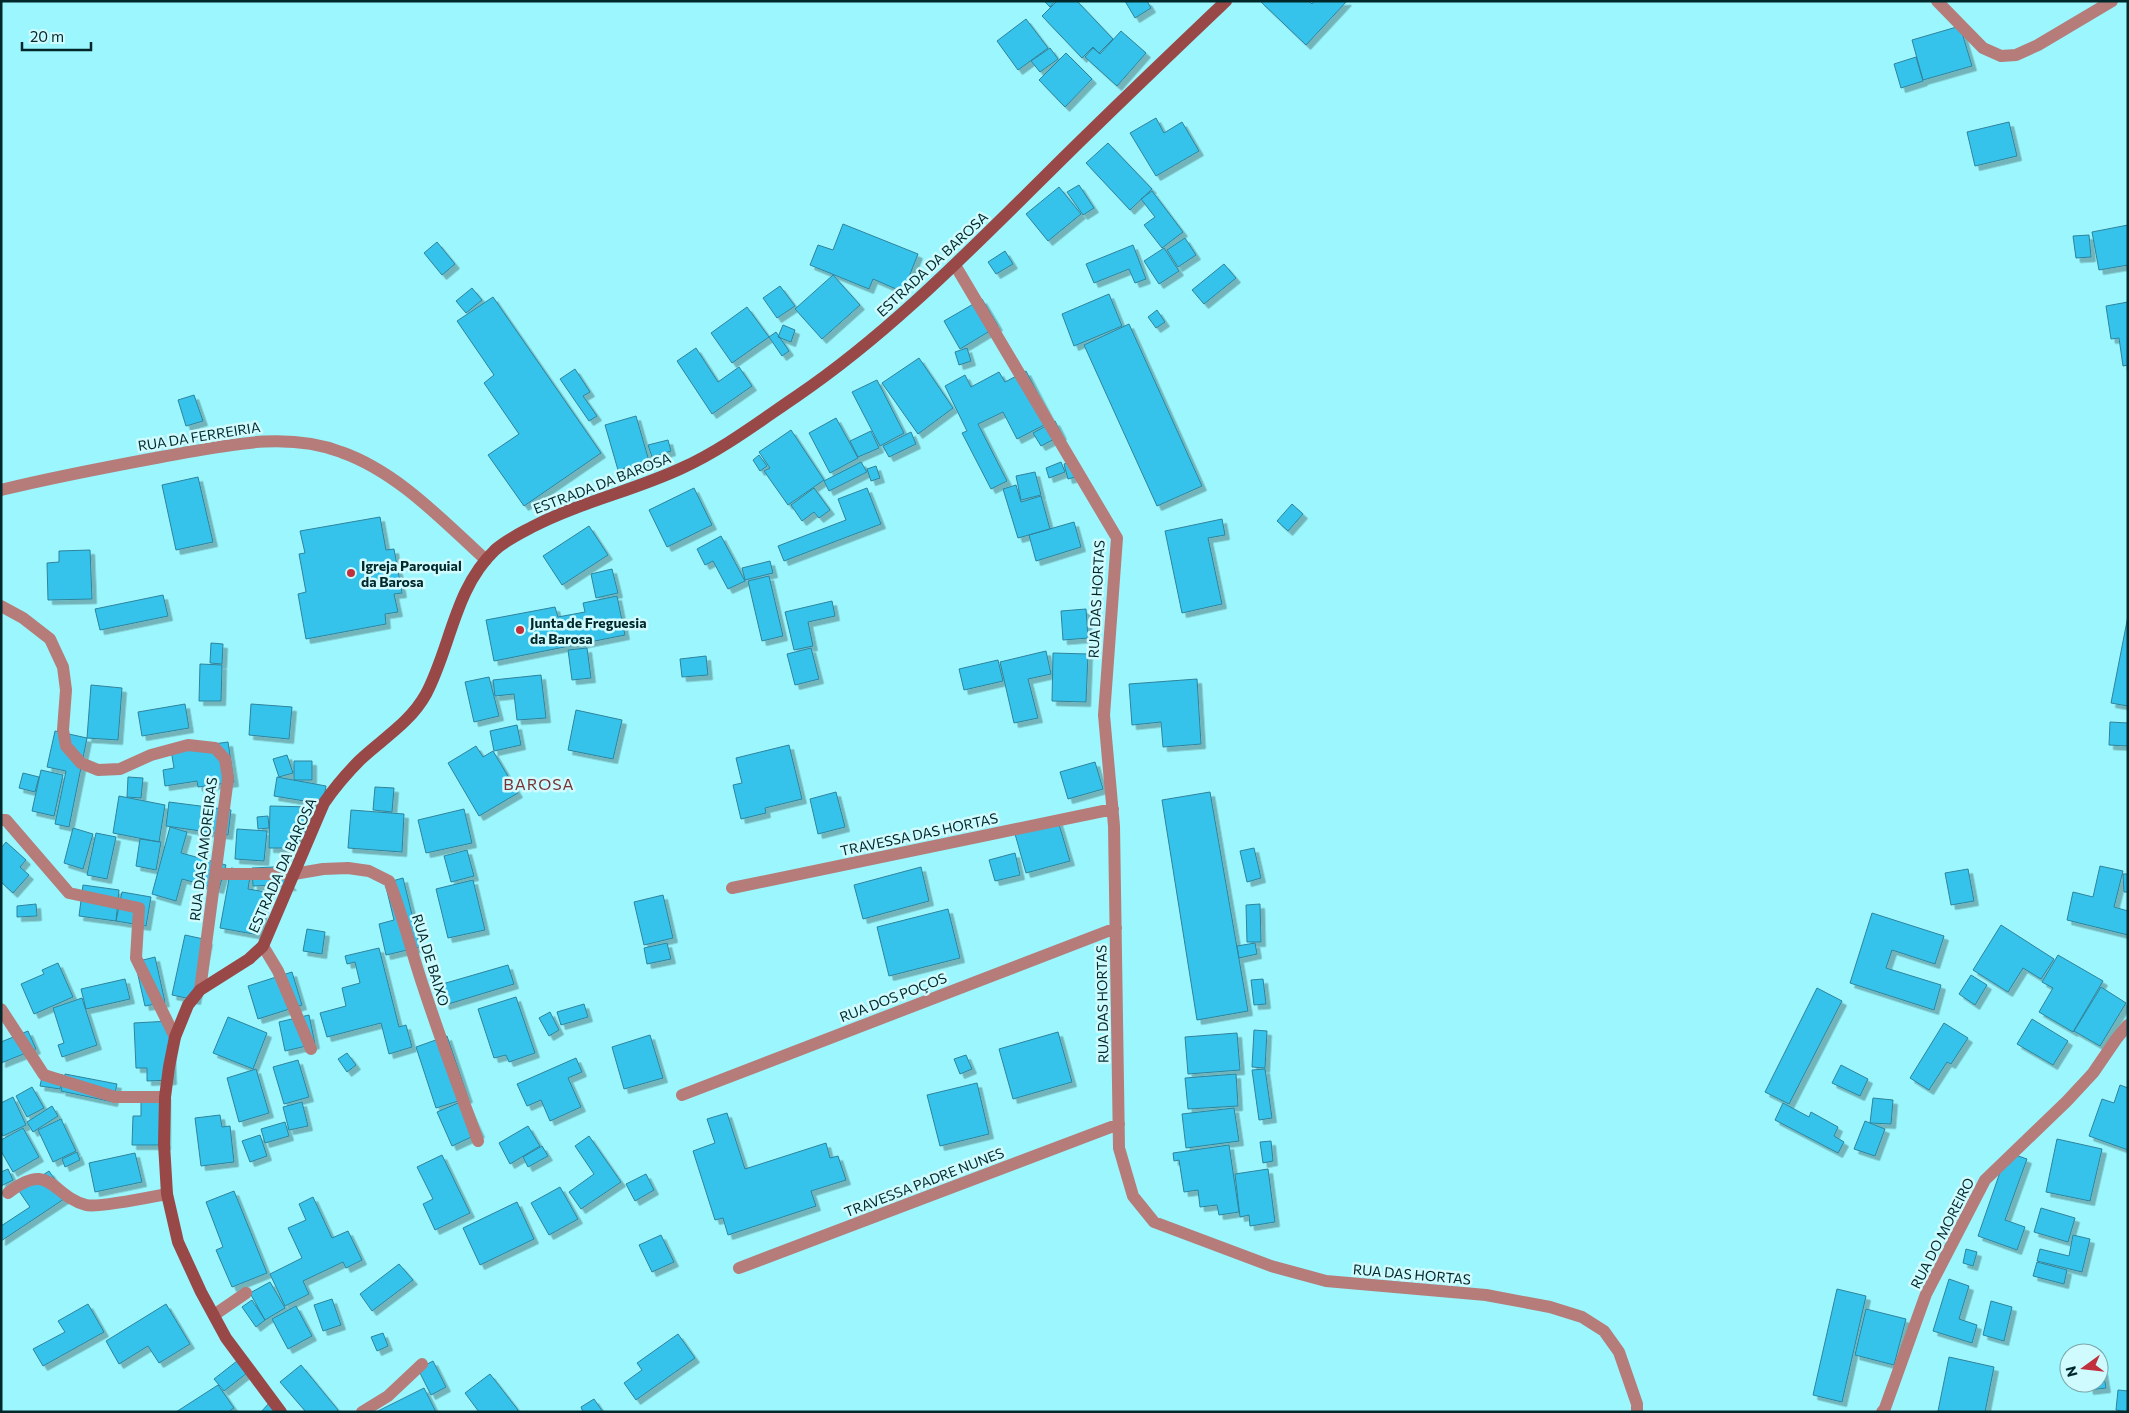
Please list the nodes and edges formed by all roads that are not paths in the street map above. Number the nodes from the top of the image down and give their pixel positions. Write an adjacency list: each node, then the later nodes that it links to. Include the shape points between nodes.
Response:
1 (1226, 1): 4 (street, ESTRADA DA BAROSA, via 1116,104)
2 (1937, 1): 3 (street, via 1983,48 2001,56 2016,55 2038,45)
3 (2112, 1)
4 (955, 265): 6 (street, ESTRADA DA BAROSA, via 851,357 706,456 662,477 541,522 507,541); 8 (street, RUA DAS HORTAS, via 1116,538 1104,715)
5 (1, 490): 6 (street, RUA DA FERREIRIA, via 69,473 240,444 274,440 309,444 341,452 377,469 424,504)
6 (486, 560): 11 (street, ESTRADA DA BAROSA, via 458,606 425,696 391,735 361,759 336,786 324,803)
7 (1, 606): 10 (street, RUA DAS AMOREIRAS, via 50,639 63,667 66,746 81,763 98,770 120,769 151,755 188,745 215,748 225,759 228,778)
8 (1113, 809): 12 (street, TRAVESSA DAS HORTAS); 13 (street, RUA DAS HORTAS)
9 (1, 820): 18 (street, via 6,820 69,892 139,908 136,958)
10 (217, 874): 11 (street); 15 (street, RUA DAS AMOREIRAS)
11 (294, 874): 14 (street, ESTRADA DA BAROSA); 23 (street, RUA DE BAIXO, via 348,868 369,871 389,881 444,1050)
12 (732, 888)
13 (1116, 928): 20 (street, RUA DOS POÇOS); 22 (street, RUA DAS HORTAS)
14 (263, 946): 15 (street, ESTRADA DA BAROSA, via 250,959); 19 (street, via 278,971)
15 (200, 990): 18 (street, ESTRADA DA BAROSA, via 188,1005)
16 (1, 1009): 21 (street, via 44,1076 115,1097)
17 (2128, 1025): 33 (street, RUA DO MOREIRO, via 2093,1073 1985,1180 1926,1294)
18 (176, 1037): 21 (street, ESTRADA DA BAROSA)
19 (311, 1048)
20 (682, 1095)
21 (165, 1097): 25 (street, ESTRADA DA BAROSA)
22 (1119, 1124): 26 (street, TRAVESSA PADRE NUNES); 32 (street, RUA DAS HORTAS, via 1119,1148 1133,1196 1154,1222 1271,1266 1326,1281 1486,1295 1550,1307 1582,1317 1604,1331 1619,1352)
23 (478, 1140)
24 (8, 1193): 25 (street, via 20,1183 37,1179 51,1181 65,1194 87,1205)
25 (167, 1194): 28 (street, ESTRADA DA BAROSA, via 178,1242)
26 (739, 1268)
27 (246, 1293): 28 (street)
28 (214, 1316): 30 (street, ESTRADA DA BAROSA, via 226,1338)
29 (422, 1364): 31 (street, via 388,1396)
30 (281, 1412)
31 (362, 1412)
32 (1637, 1412)
33 (1882, 1412)

